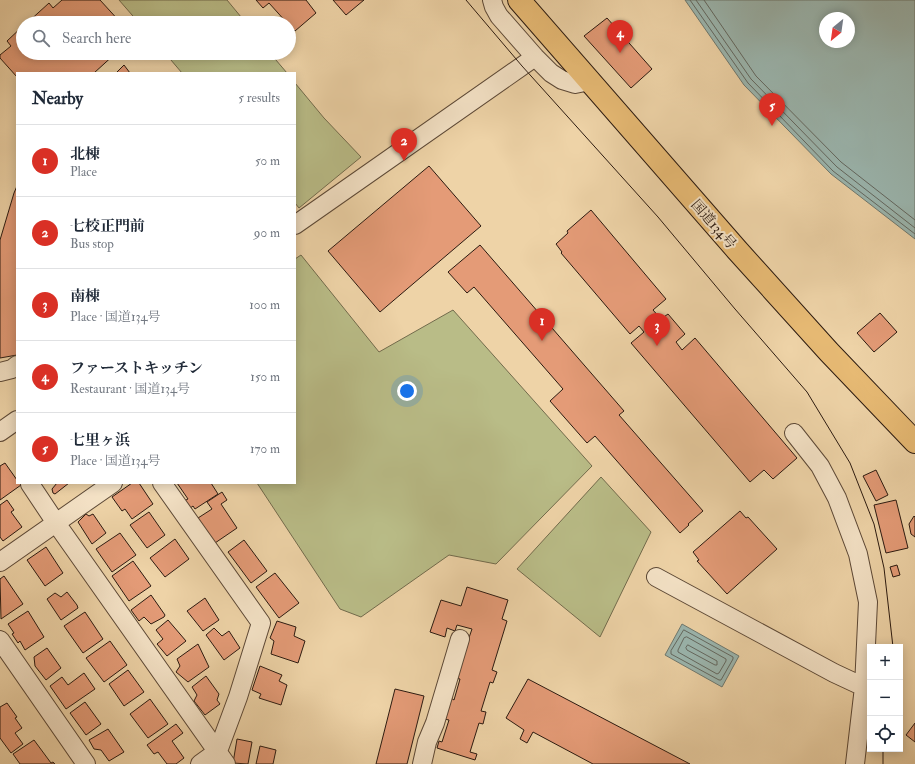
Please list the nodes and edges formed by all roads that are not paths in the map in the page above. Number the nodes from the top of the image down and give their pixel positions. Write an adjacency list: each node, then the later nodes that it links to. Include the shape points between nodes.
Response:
1 (492, 0): 3 (street, via 499,16)
2 (519, 0): 4 (highway, 国道134号)
3 (535, 57): 4 (street, via 562,80 575,84); 5 (street)
4 (590, 81): 11 (highway, 国道134号, via 742,255)
5 (296, 224)
6 (16, 366): 7 (street)
7 (0, 372)
8 (16, 421): 9 (street)
9 (0, 432)
10 (794, 433): 20 (street, via 820,466 837,498 858,554 868,602)
11 (915, 442)
12 (30, 484): 15 (street)
13 (112, 484): 15 (street)
14 (163, 484): 21 (street, via 261,623)
15 (56, 523): 16 (street); 21 (street)
16 (0, 562)
17 (656, 577): 20 (street)
18 (460, 639): 24 (street)
19 (0, 640): 22 (street)
20 (864, 687): 25 (street)
21 (222, 758): 23 (street)
22 (86, 764)
23 (200, 764)
24 (422, 764)
25 (855, 764)

